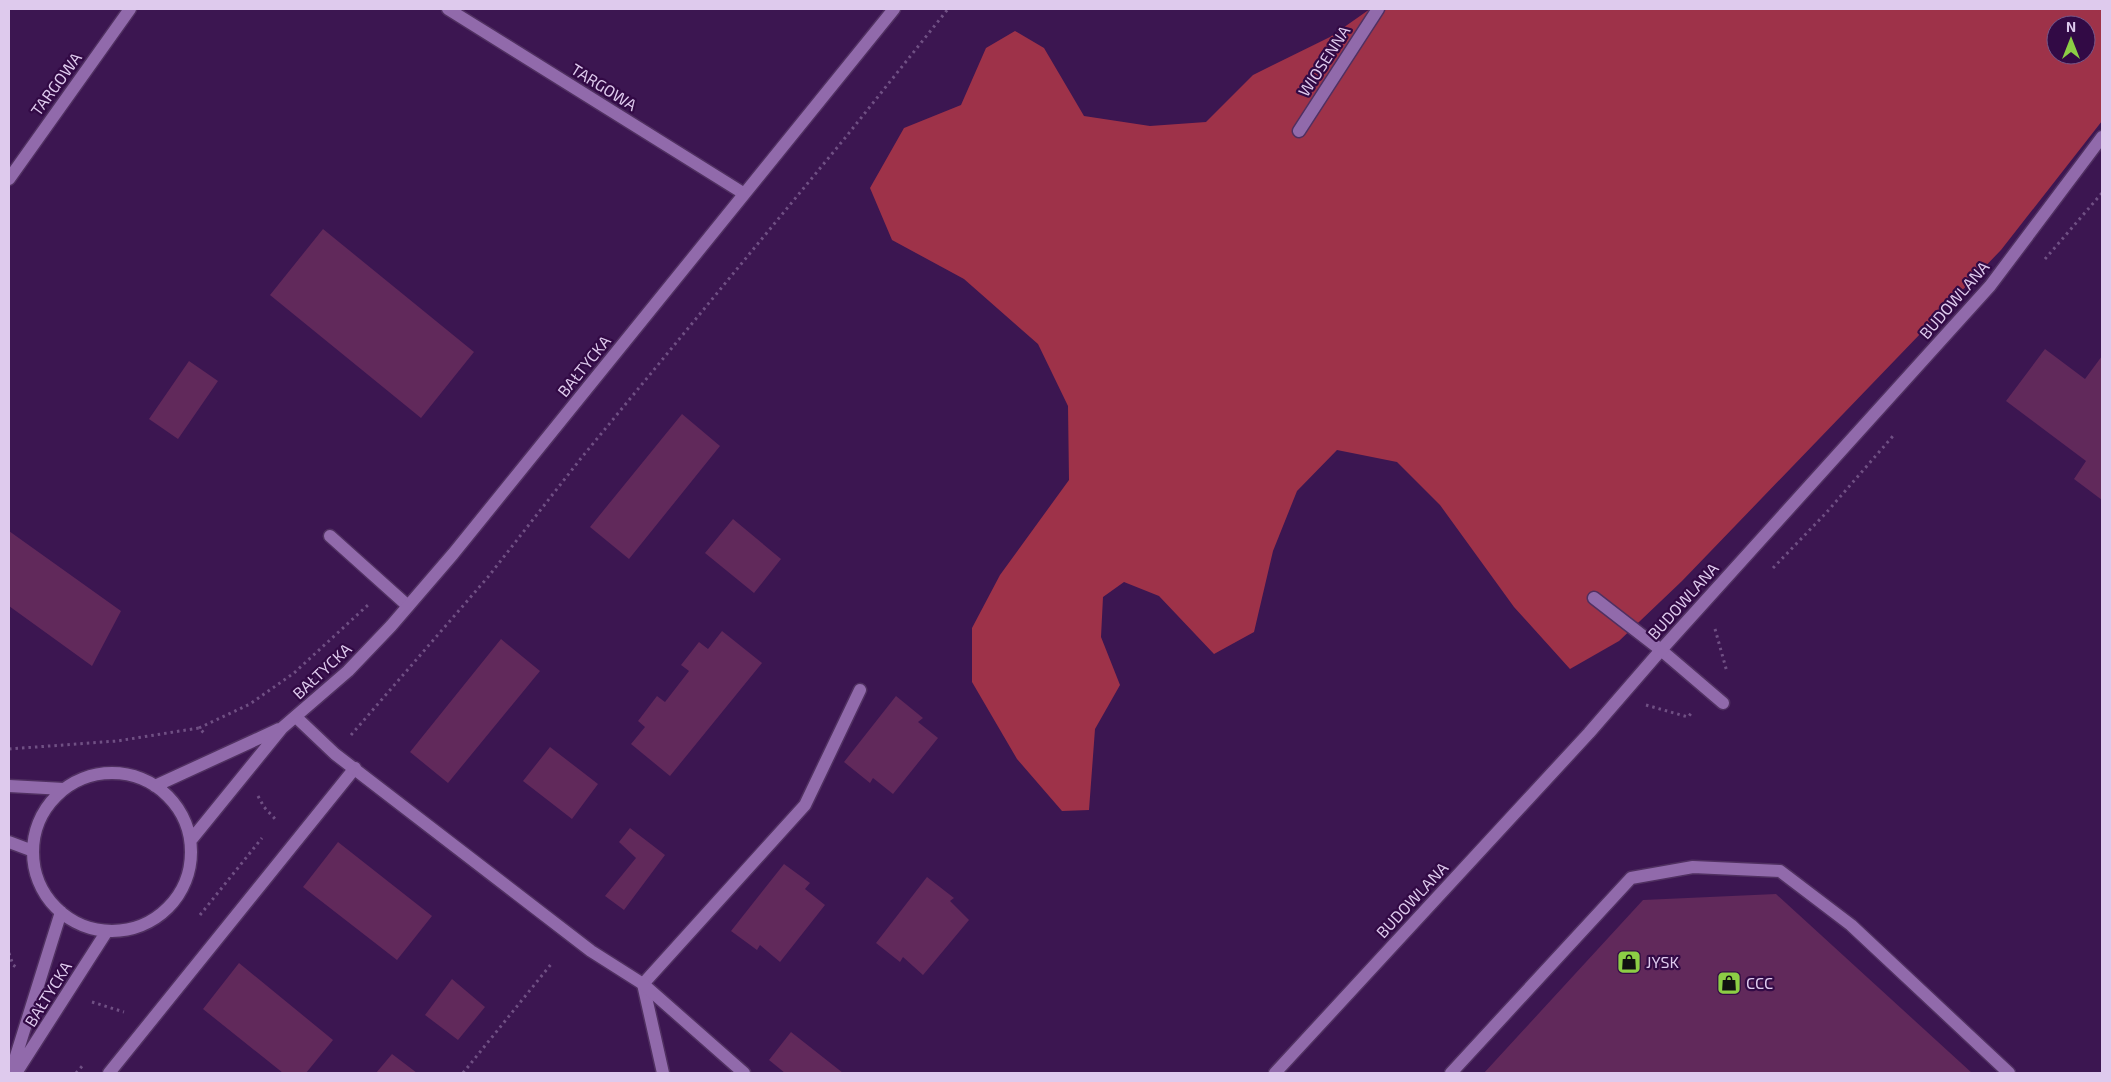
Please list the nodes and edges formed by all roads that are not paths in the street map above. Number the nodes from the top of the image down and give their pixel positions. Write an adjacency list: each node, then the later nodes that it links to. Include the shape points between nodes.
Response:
1 (130, 9): 7 (street, TARGOWA)
2 (448, 9): 8 (street, TARGOWA)
3 (894, 9): 8 (street, BAŁTYCKA)
4 (1378, 9): 5 (street, WIOSENNA)
5 (1299, 131)
6 (2102, 138): 12 (street, BUDOWLANA, via 1990,286)
7 (9, 178)
8 (743, 193): 11 (street, BAŁTYCKA)
9 (330, 536): 11 (street)
10 (1594, 598): 12 (street)
11 (408, 606): 15 (street, BAŁTYCKA, via 348,671)
12 (1661, 650): 14 (street); 32 (street, BUDOWLANA, via 1589,733)
13 (860, 690): 26 (street, via 805,805)
14 (1723, 703)
15 (296, 717): 16 (street, BAŁTYCKA); 17 (street)
16 (282, 728): 19 (street, BAŁTYCKA); 21 (street, BAŁTYCKA)
17 (355, 768): 26 (street, via 591,950); 29 (street)
18 (9, 786): 20 (street)
19 (155, 786): 20 (street, via 133,776 109,773 85,778); 21 (street, via 172,800 184,819)
20 (64, 789): 23 (street, via 41,816)
21 (191, 840): 25 (street, via 191,864 184,887 170,906 152,921 130,930)
22 (9, 842): 23 (street)
23 (33, 851): 24 (street, via 40,885)
24 (60, 912): 25 (street, via 90,928); 27 (street, BAŁTYCKA)
25 (107, 932): 28 (street, BAŁTYCKA)
26 (643, 984): 30 (street); 31 (street)
27 (11, 1073)
28 (16, 1073)
29 (109, 1073)
30 (662, 1073)
31 (744, 1073)
32 (1274, 1073)
33 (1451, 1073): 34 (street, via 1631,878 1693,868 1780,871 1851,925)
34 (2009, 1073)

